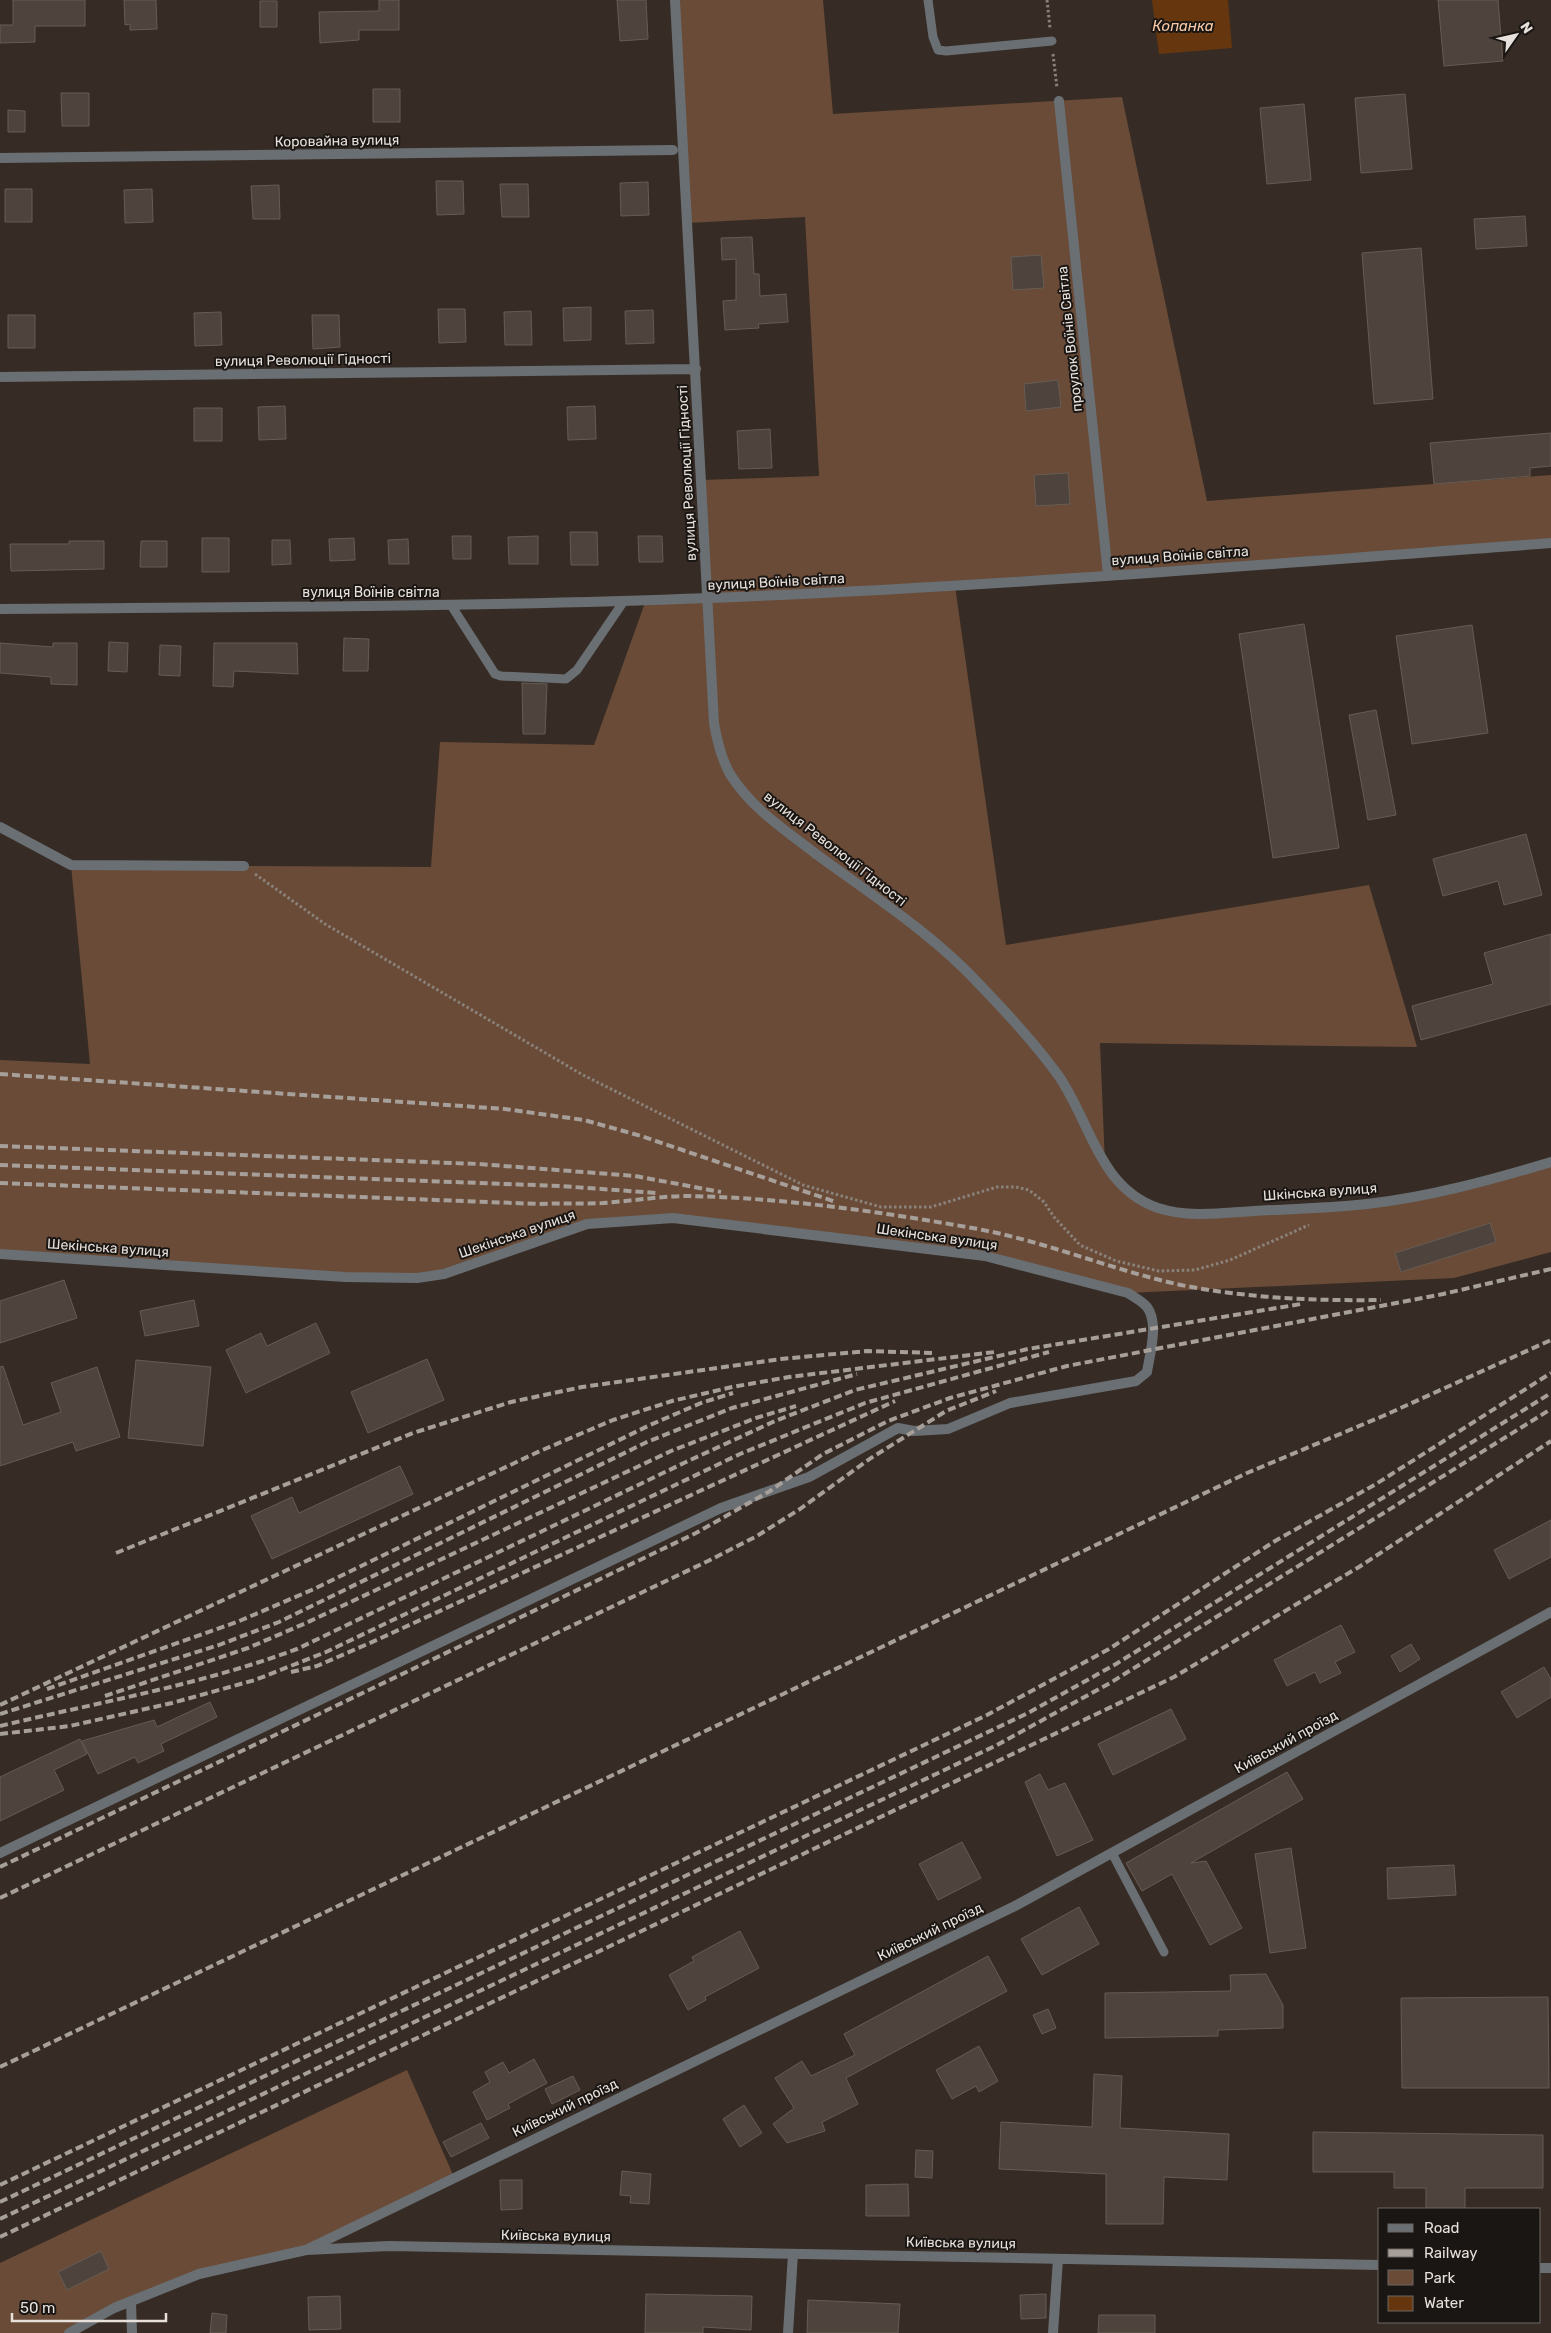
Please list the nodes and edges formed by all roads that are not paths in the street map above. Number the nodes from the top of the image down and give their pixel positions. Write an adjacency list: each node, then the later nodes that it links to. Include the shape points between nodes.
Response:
1 (675, 0): 7 (street, вулиця Революції Гідності)
2 (928, 0): 3 (lane, via 938,50)
3 (1052, 41)
4 (1059, 101): 10 (street, проулок Воїнів Світла)
5 (673, 150): 6 (street, Коровайна вулиця)
6 (0, 158)
7 (696, 369): 8 (street, вулиця Революції Гідності); 11 (street, вулиця Революції Гідності)
8 (0, 377)
9 (1551, 543): 10 (street, вулиця Воїнів світла)
10 (1108, 575): 11 (street, вулиця Воїнів світла, via 908,590)
11 (707, 598): 12 (street, вулиця Воїнів світла); 18 (street, вулиця Революції Гідності, via 714,723 723,759 739,787 765,815 948,954 978,982 1056,1072 1079,1109)
12 (624, 601): 13 (street, вулиця Воїнів світла); 13 (lane, via 577,670 566,678 495,674)
13 (451, 605): 14 (street, вулиця Воїнів світла)
14 (0, 609)
15 (0, 827): 16 (street, via 71,865)
16 (244, 866)
17 (1551, 1162): 18 (street, Шкінська вулиця, via 1472,1184 1370,1204 1192,1214 1161,1209 1128,1193)
18 (1105, 1164)
19 (0, 1254): 21 (street, Шекінська вулиця, via 345,1277 418,1278 444,1274 587,1224 672,1218 985,1256 1128,1293 1146,1306 1152,1317 1147,1372 1136,1381 1010,1404 948,1429 914,1431 898,1428 809,1477 720,1508)
20 (1551, 1612): 22 (street, Київський проїзд)
21 (0, 1853)
22 (1112, 1853): 23 (lane); 24 (street, Київський проїзд, via 1015,1906)
23 (1164, 1952)
24 (306, 2250): 25 (street, Київська вулиця, via 389,2246); 28 (street, Київська вулиця, via 199,2274)
25 (794, 2254): 26 (street, Київська вулиця); 31 (street)
26 (1058, 2259): 27 (street, Київська вулиця); 32 (street)
27 (1378, 2265)
28 (131, 2302): 29 (street, Київська вулиця); 30 (street)
29 (69, 2333)
30 (132, 2333)
31 (788, 2333)
32 (1054, 2333)

